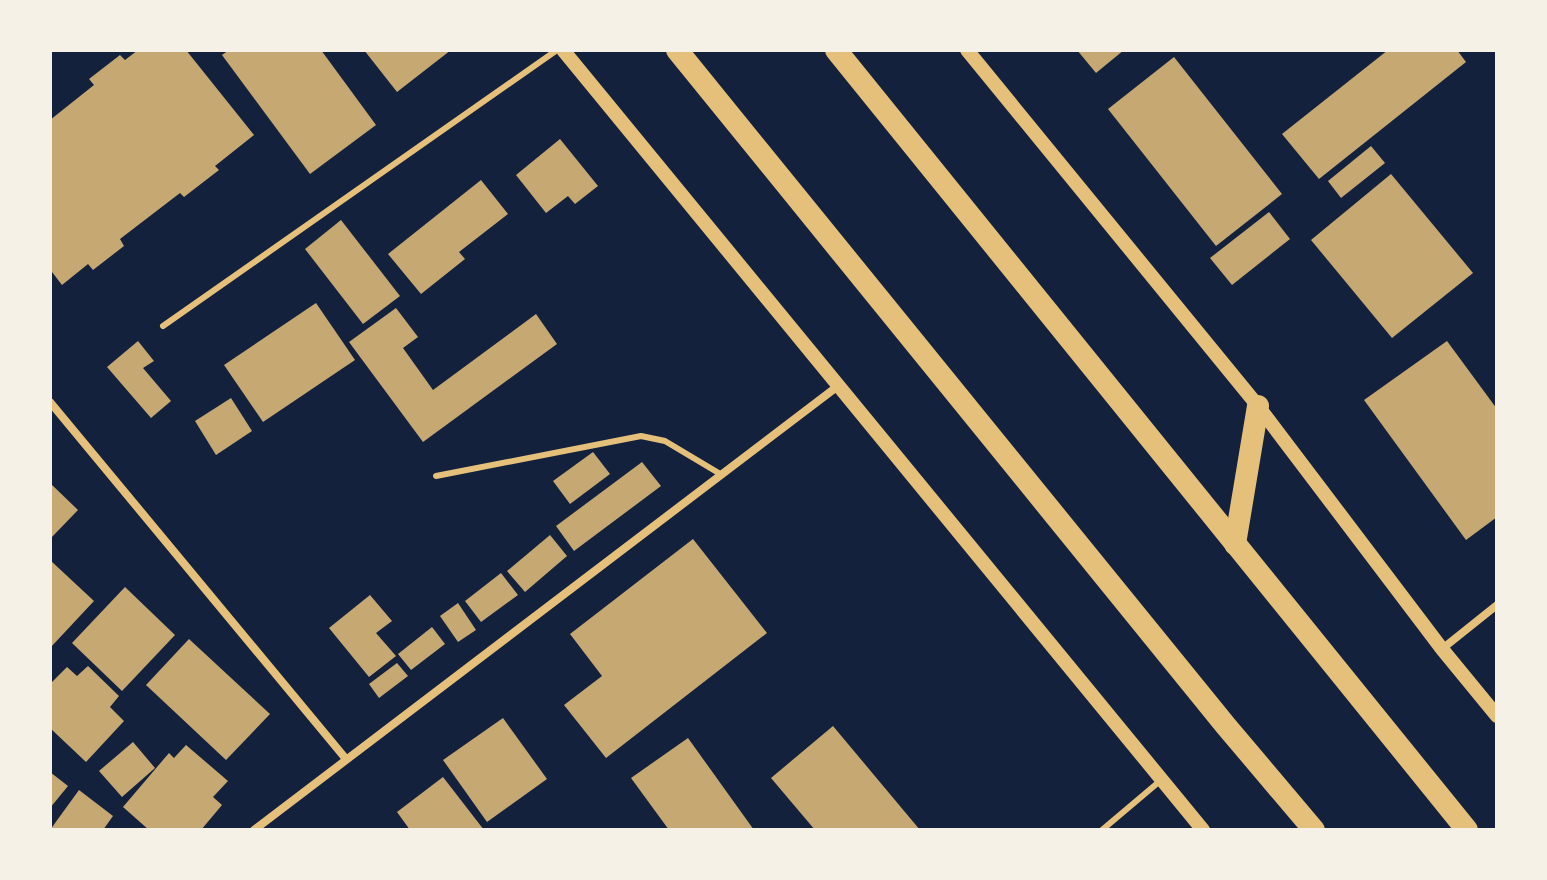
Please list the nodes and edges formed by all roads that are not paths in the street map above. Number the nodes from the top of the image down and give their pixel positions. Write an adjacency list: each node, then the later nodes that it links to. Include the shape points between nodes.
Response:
1 (560, 50): 5 (lane); 6 (street)
2 (677, 50): 20 (highway)
3 (836, 50): 11 (highway)
4 (967, 50): 8 (street)
5 (163, 326)
6 (838, 386): 9 (street); 16 (street)
7 (50, 402): 15 (street)
8 (1258, 406): 11 (highway); 13 (street)
9 (722, 475): 10 (lane, via 665,441 641,436); 15 (street)
10 (436, 476)
11 (1235, 544): 21 (highway)
12 (1497, 605): 13 (street)
13 (1442, 649): 14 (street)
14 (1497, 716)
15 (346, 759): 17 (street)
16 (1161, 780): 18 (lane); 19 (street)
17 (254, 830)
18 (1102, 830)
19 (1203, 830)
20 (1314, 830)
21 (1467, 830)

